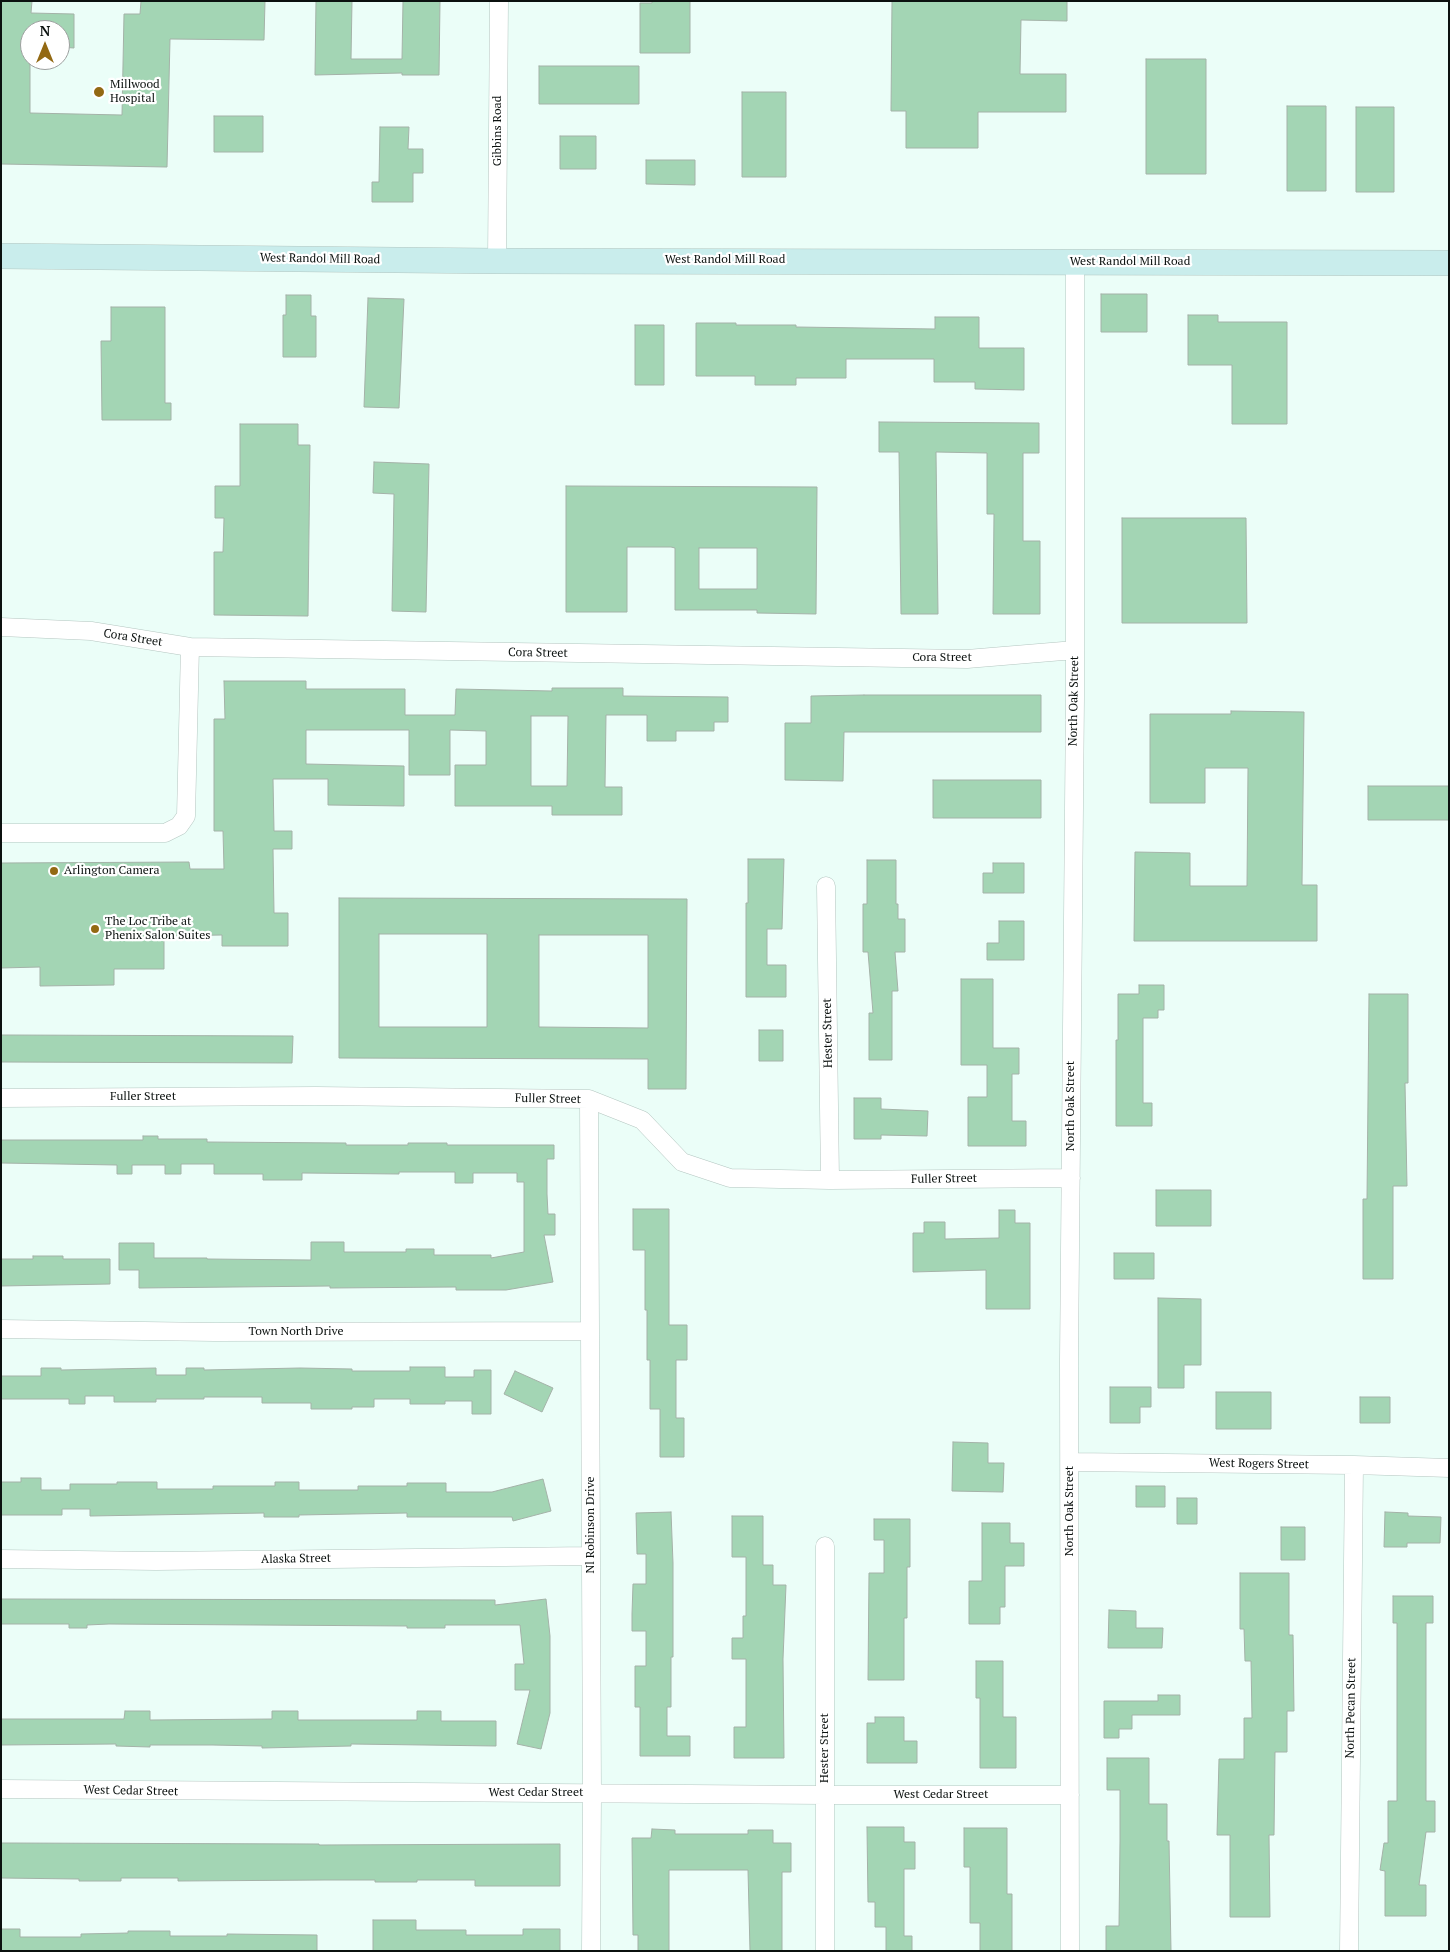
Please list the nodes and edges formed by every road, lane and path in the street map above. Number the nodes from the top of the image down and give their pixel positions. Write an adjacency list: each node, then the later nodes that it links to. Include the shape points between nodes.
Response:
1 (499, 1): 3 (street, Gibbins Road)
2 (5, 258): 3 (main road, West Randol Mill Road)
3 (497, 261): 4 (main road, West Randol Mill Road)
4 (1075, 262): 5 (main road, West Randol Mill Road); 8 (street, North Oak Street)
5 (1449, 263)
6 (1, 627): 7 (street, Cora Street, via 91,631)
7 (190, 647): 8 (street, Cora Street, via 967,659); 9 (street, via 186,816 179,826 165,833)
8 (1075, 650): 13 (street, North Oak Street)
9 (1, 833)
10 (826, 886): 14 (street, Hester Street)
11 (1, 1098): 12 (street, Fuller Street, via 316,1096)
12 (589, 1099): 14 (street, Fuller Street, via 642,1120 682,1162 730,1178); 16 (street, Nl Robinson Drive)
13 (1071, 1178): 14 (street, Fuller Street); 17 (street, North Oak Street)
14 (830, 1180)
15 (1, 1329): 16 (street, Town North Drive)
16 (590, 1331): 21 (street, Nl Robinson Drive)
17 (1070, 1462): 18 (street, West Rogers Street); 26 (street, North Oak Street)
18 (1354, 1464): 19 (street, West Rogers Street); 30 (street, North Pecan Street)
19 (1449, 1468)
20 (825, 1546): 25 (street, Hester Street)
21 (591, 1556): 22 (street, Alaska Street, via 156,1561); 24 (street, Nl Robinson Drive)
22 (1, 1559)
23 (1, 1789): 24 (street, West Cedar Street)
24 (592, 1794): 25 (street, West Cedar Street); 27 (street, Nl Robinson Drive)
25 (825, 1795): 26 (street, West Cedar Street); 28 (street, Hester Street)
26 (1070, 1795): 29 (street, North Oak Street)
27 (591, 1951)
28 (825, 1951)
29 (1070, 1951)
30 (1348, 1951)

